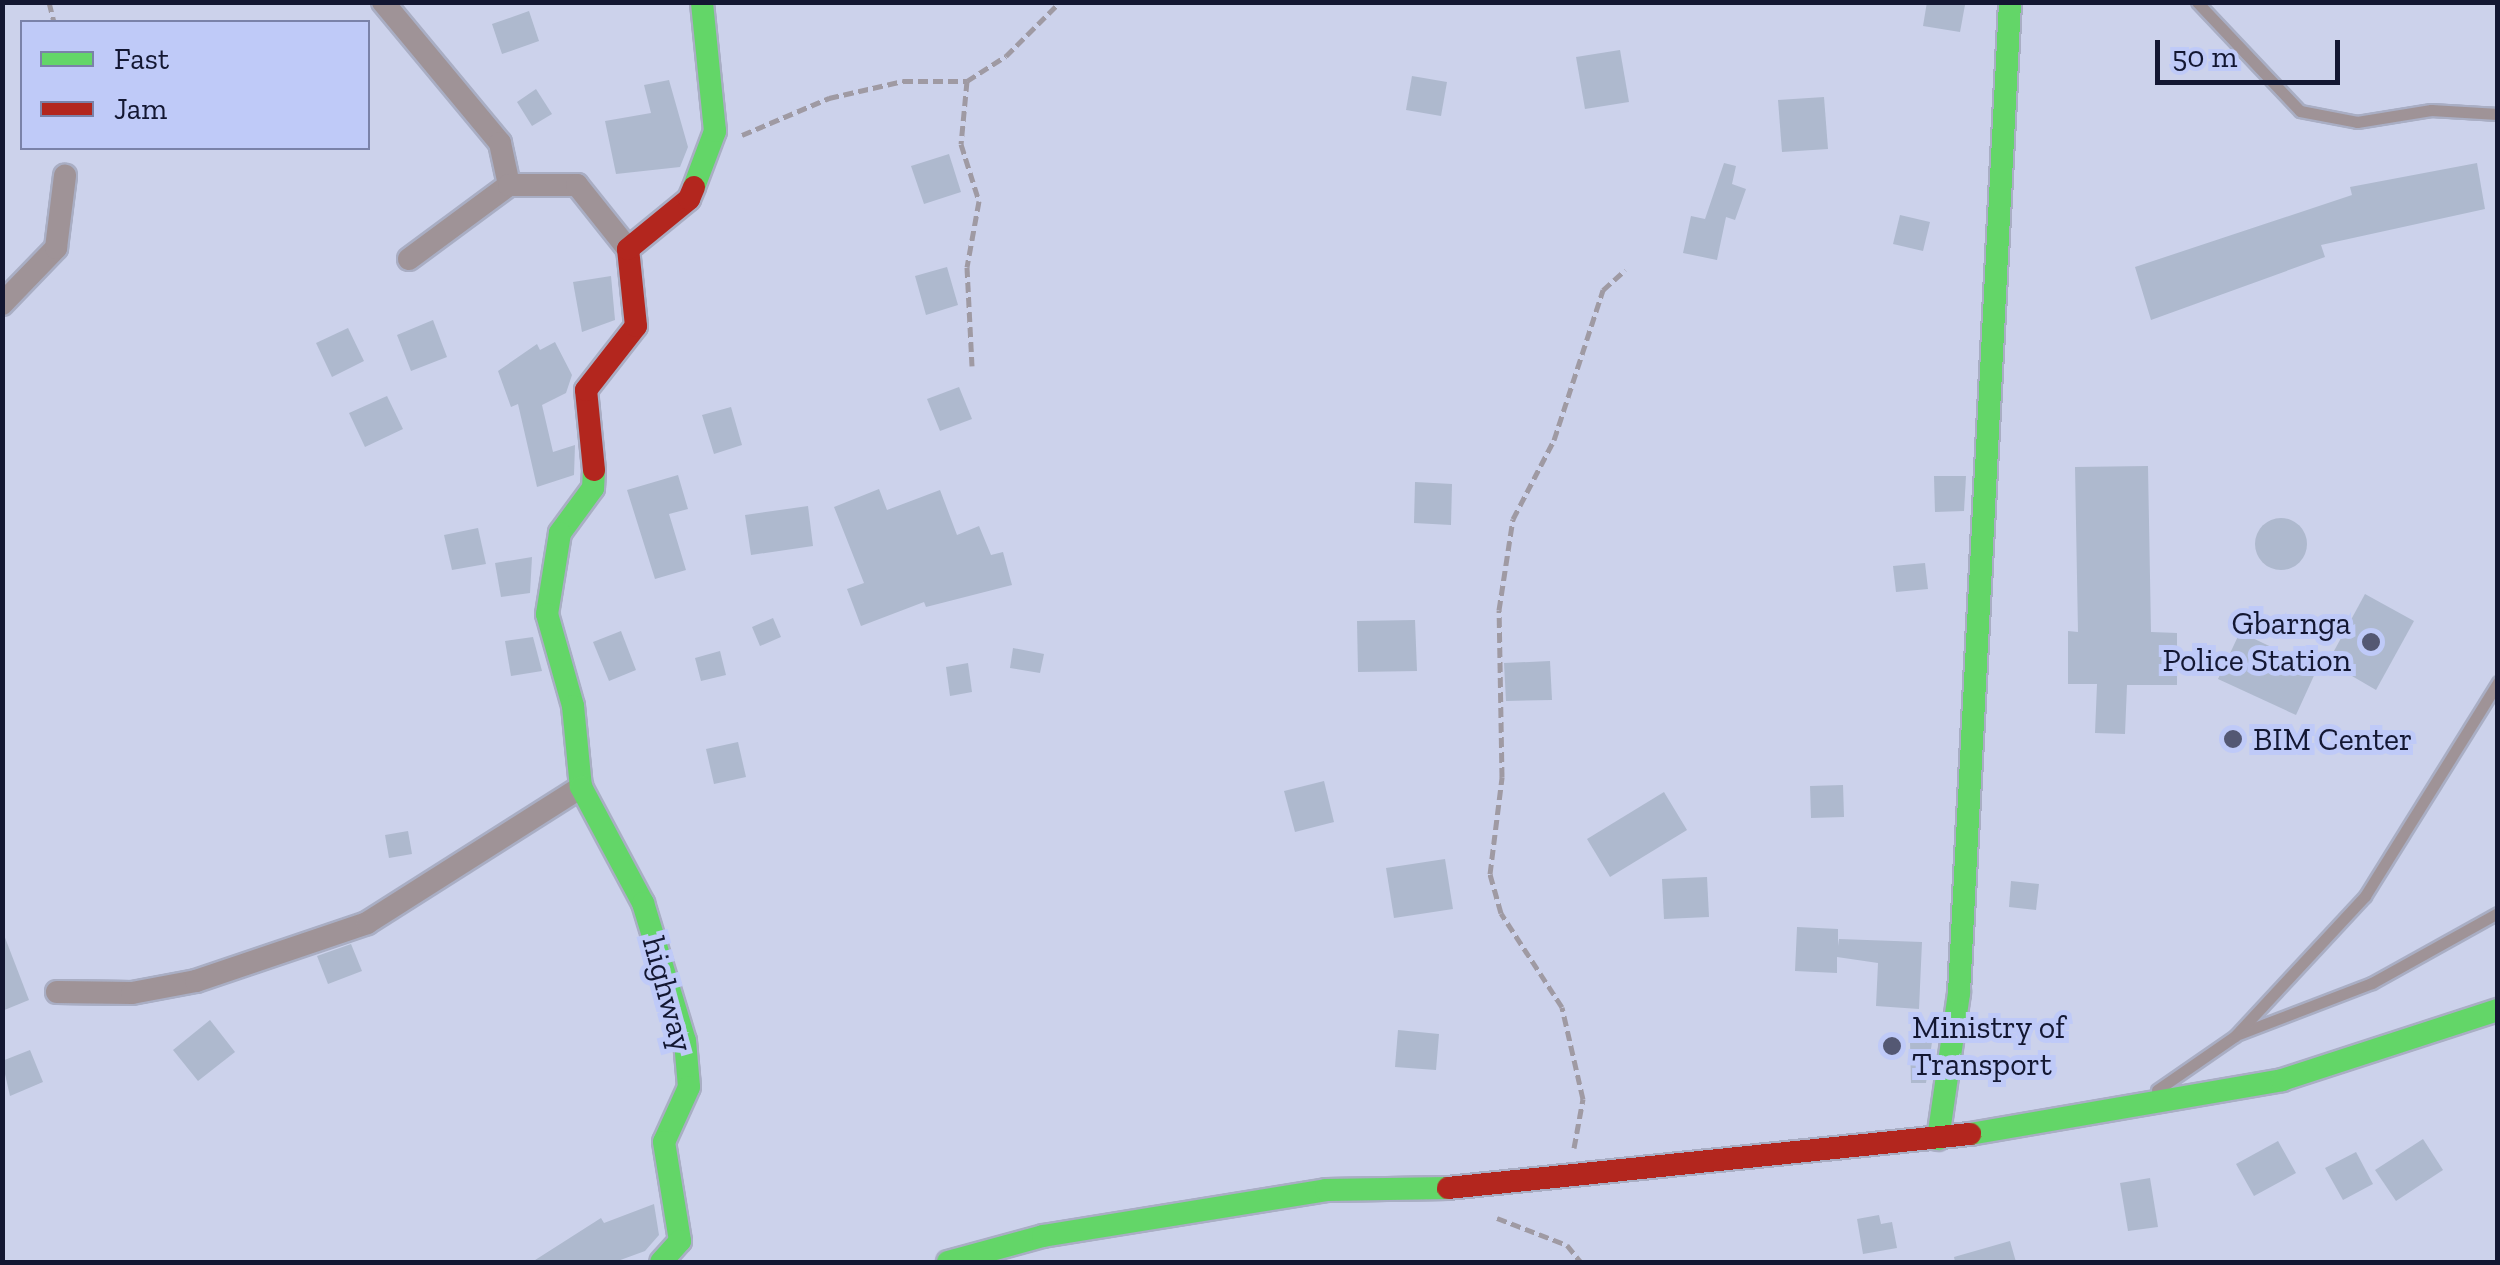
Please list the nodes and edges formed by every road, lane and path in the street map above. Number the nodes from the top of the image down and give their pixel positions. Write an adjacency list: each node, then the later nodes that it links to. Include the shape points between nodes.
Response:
1 (382, 2): 10 (street, via 500,143)
2 (702, 2): 8 (street)
3 (1060, 2): 6 (path, via 1006,56)
4 (2010, 2): 23 (street, via 1959,993)
5 (2197, 2): 7 (lane, via 2300,110 2357,122 2431,110)
6 (967, 80): 8 (path, via 904,81 828,98 742,136); 15 (path, via 961,144 979,200 966,266)
7 (2498, 114)
8 (715, 131): 11 (street, via 689,199)
9 (65, 176): 14 (street, via 56,248)
10 (509, 185): 11 (street, via 577,185); 12 (street)
11 (628, 249): 17 (street, via 636,326 586,390 595,442 593,488 560,533 547,614 573,706)
12 (409, 259)
13 (1624, 270): 24 (path, via 1603,290 1554,440 1513,519 1499,610 1502,777 1490,874 1501,912 1562,1007 1583,1100 1578,1146)
14 (2, 304)
15 (972, 366)
16 (2498, 682): 21 (lane, via 2365,896)
17 (581, 787): 19 (street, via 367,922 196,981 132,993); 26 (street, highway, via 643,903 686,1041 689,1087 664,1142 680,1241)
18 (2498, 913): 21 (lane, via 2372,983)
19 (57, 992)
20 (2498, 1010): 22 (street, via 2282,1080)
21 (2236, 1036): 22 (lane)
22 (2133, 1107): 23 (street)
23 (1938, 1139): 25 (street)
24 (1562, 1154)
25 (1500, 1187): 27 (street, via 1326,1190 1043,1236); 28 (path, via 1486,1213 1566,1245)
26 (661, 1262)
27 (948, 1262)
28 (1581, 1262)

